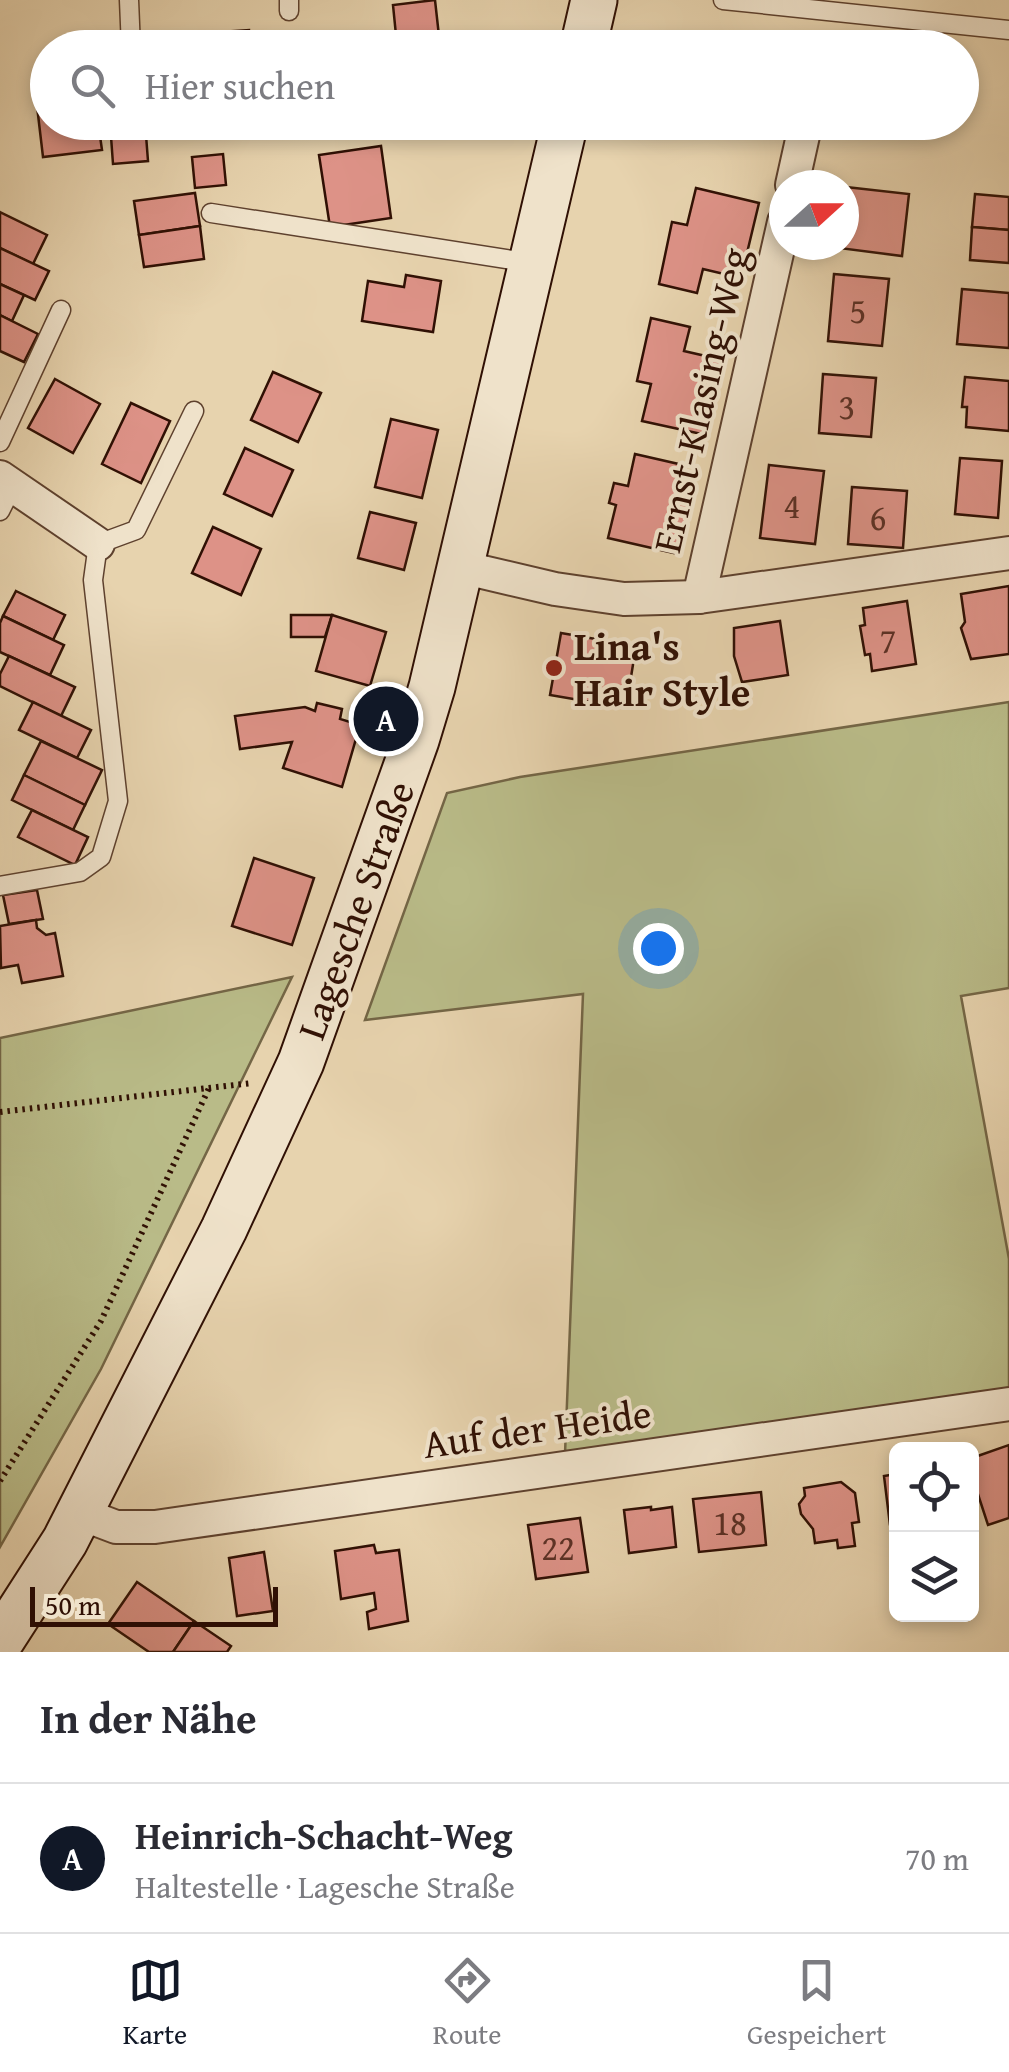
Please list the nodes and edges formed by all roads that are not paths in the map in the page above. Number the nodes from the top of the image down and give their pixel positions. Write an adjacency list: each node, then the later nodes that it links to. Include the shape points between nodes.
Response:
1 (129, 0): 4 (lane)
2 (594, 0): 5 (street)
3 (723, 0): 6 (lane)
4 (130, 30)
5 (587, 30)
6 (1009, 30)
7 (561, 140): 12 (street, Lagesche Straße)
8 (802, 140): 9 (street)
9 (795, 170)
10 (211, 213): 12 (lane)
11 (775, 260): 20 (street, Ernst-Klasing-Weg)
12 (532, 263): 19 (street, Lagesche Straße)
13 (62, 310): 15 (lane)
14 (194, 411): 17 (lane, via 136,530)
15 (0, 442)
16 (4, 491): 17 (street)
17 (98, 544): 21 (lane, via 93,580 118,801 101,857 80,872)
18 (1009, 553): 20 (street)
19 (461, 567): 20 (street, via 624,599); 23 (street, Lagesche Straße, via 416,740 301,1062)
20 (698, 597)
21 (0, 886)
22 (1009, 1404): 23 (street, Auf der Heide, via 155,1527 116,1527)
23 (79, 1512): 24 (street, Lagesche Straße)
24 (0, 1642)

